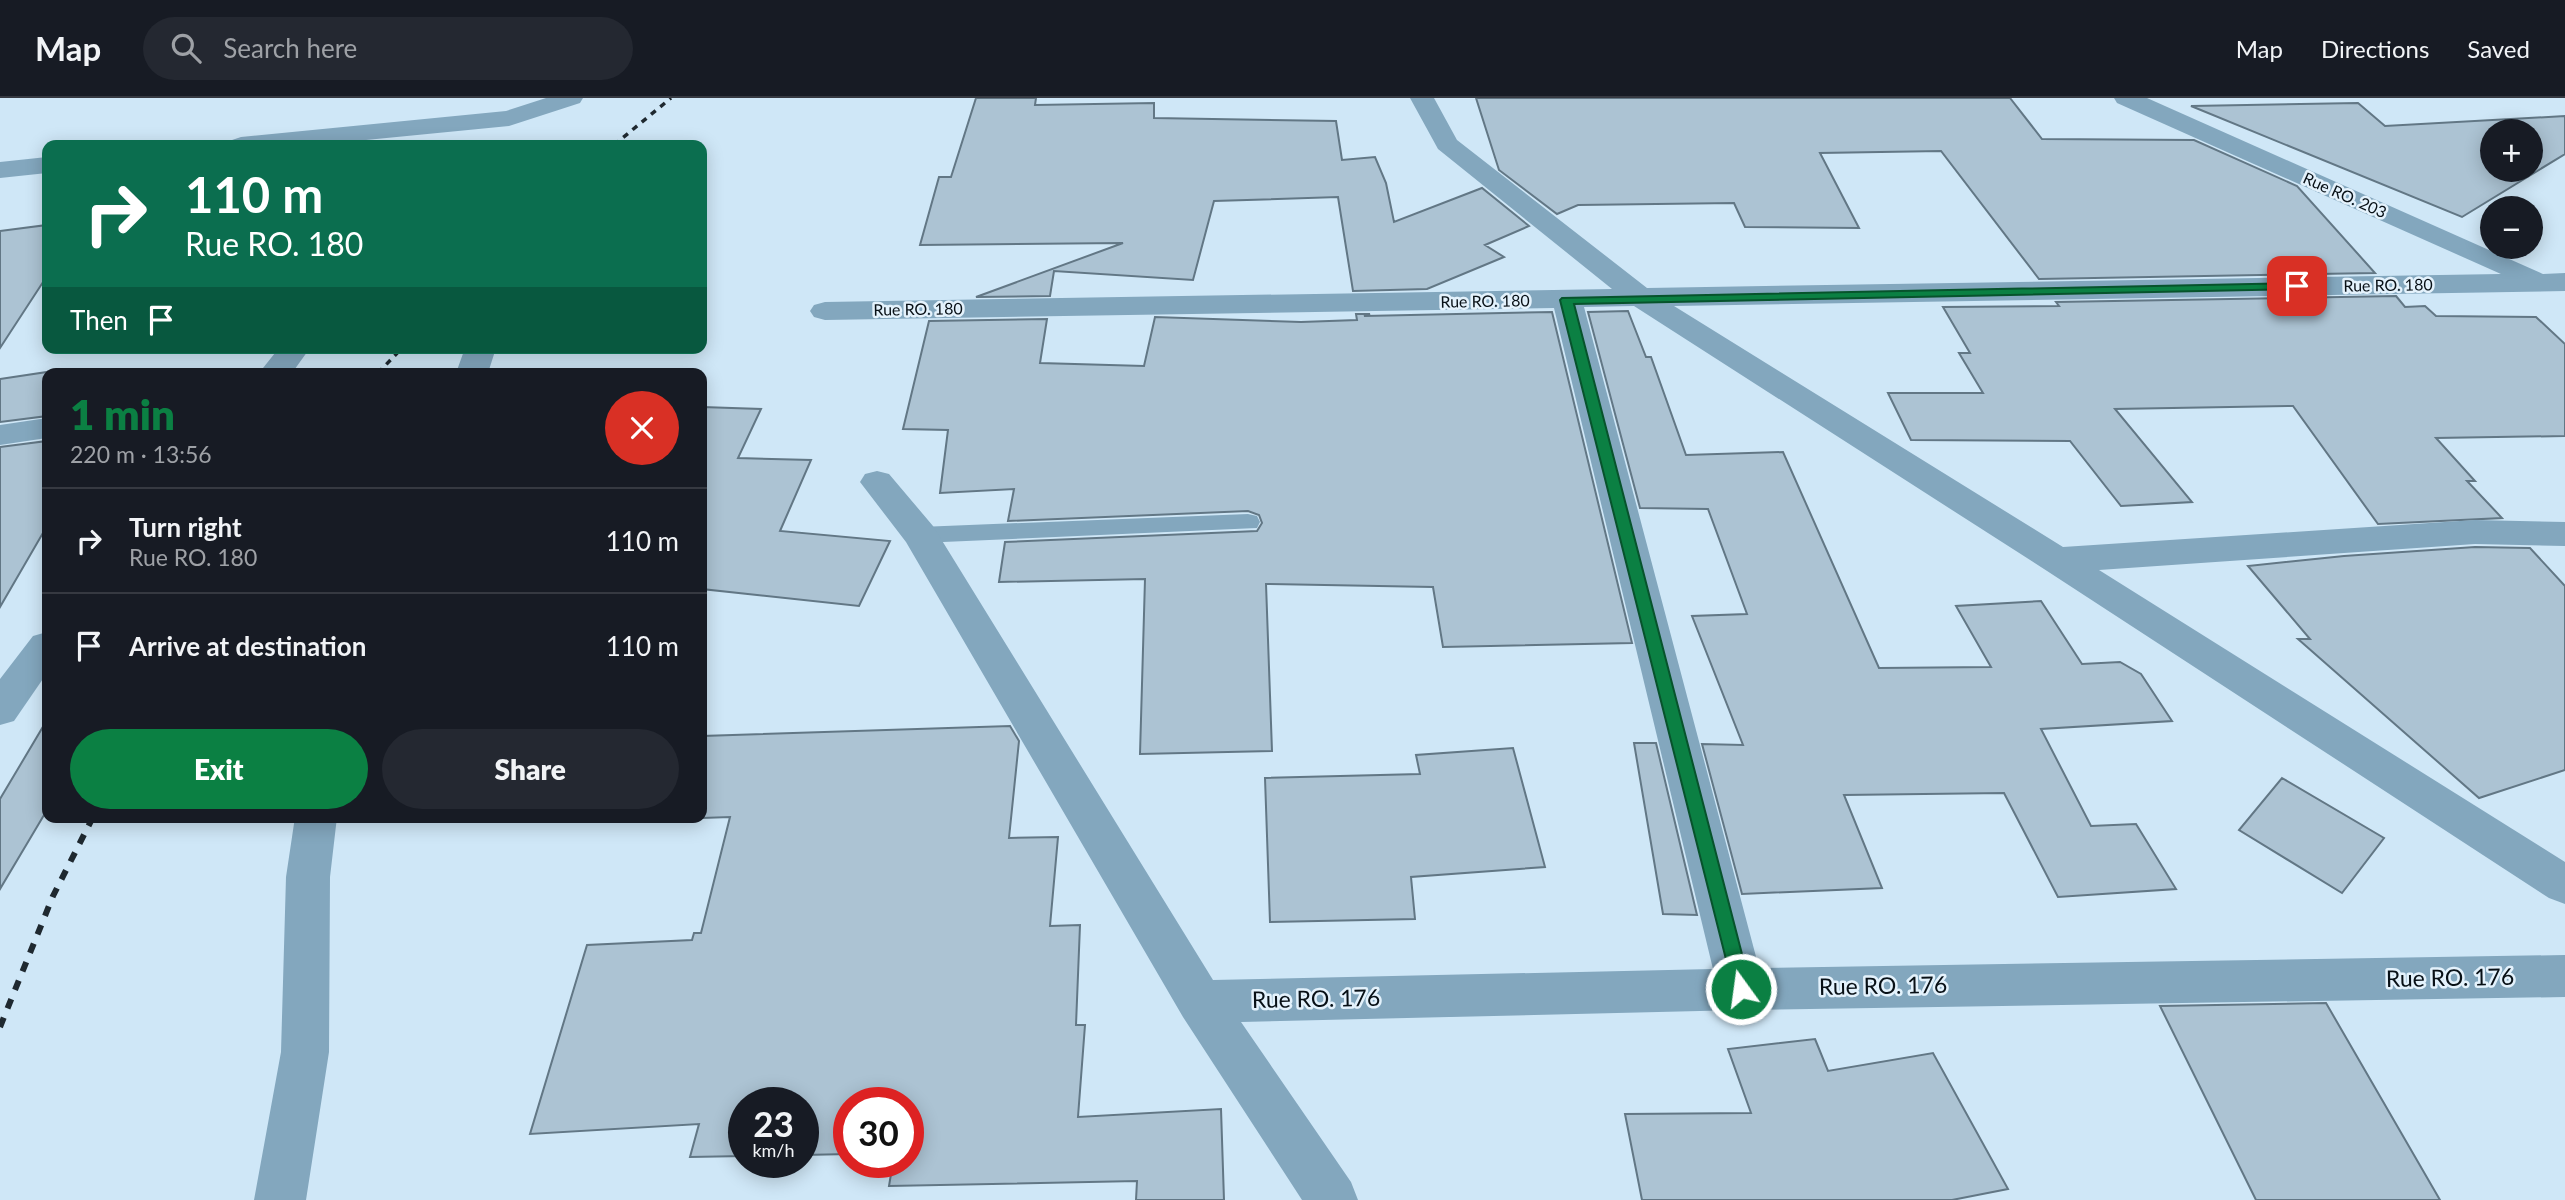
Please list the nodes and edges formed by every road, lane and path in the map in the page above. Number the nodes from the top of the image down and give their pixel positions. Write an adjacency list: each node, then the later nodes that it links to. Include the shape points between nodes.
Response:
1 (572, 98): 4 (street)
2 (1422, 98): 10 (street, via 1447,144)
3 (2126, 98): 9 (street, Rue RO. 203)
4 (511, 108): 5 (street); 6 (street)
5 (277, 140)
6 (498, 140)
7 (42, 166): 8 (street)
8 (0, 170)
9 (2558, 285): 10 (street, Rue RO. 180)
10 (1642, 298): 11 (street, Rue RO. 180); 21 (street)
11 (1567, 300): 12 (street, Rue RO. 180); 27 (street)
12 (825, 311)
13 (290, 354): 14 (street)
14 (279, 368)
15 (42, 429): 16 (street)
16 (0, 435)
17 (877, 482): 20 (street)
18 (1248, 522): 20 (lane)
19 (2565, 534): 21 (street, via 2475,532)
20 (920, 536): 28 (street)
21 (2057, 560): 25 (street)
22 (42, 653): 23 (street)
23 (0, 710)
24 (315, 823): 29 (street, via 308,877 305,1052)
25 (2565, 885)
26 (2565, 976): 27 (street, Rue RO. 176)
27 (1741, 989): 28 (street, Rue RO. 176)
28 (1200, 1002): 30 (street)
29 (280, 1200)
30 (1332, 1200)

